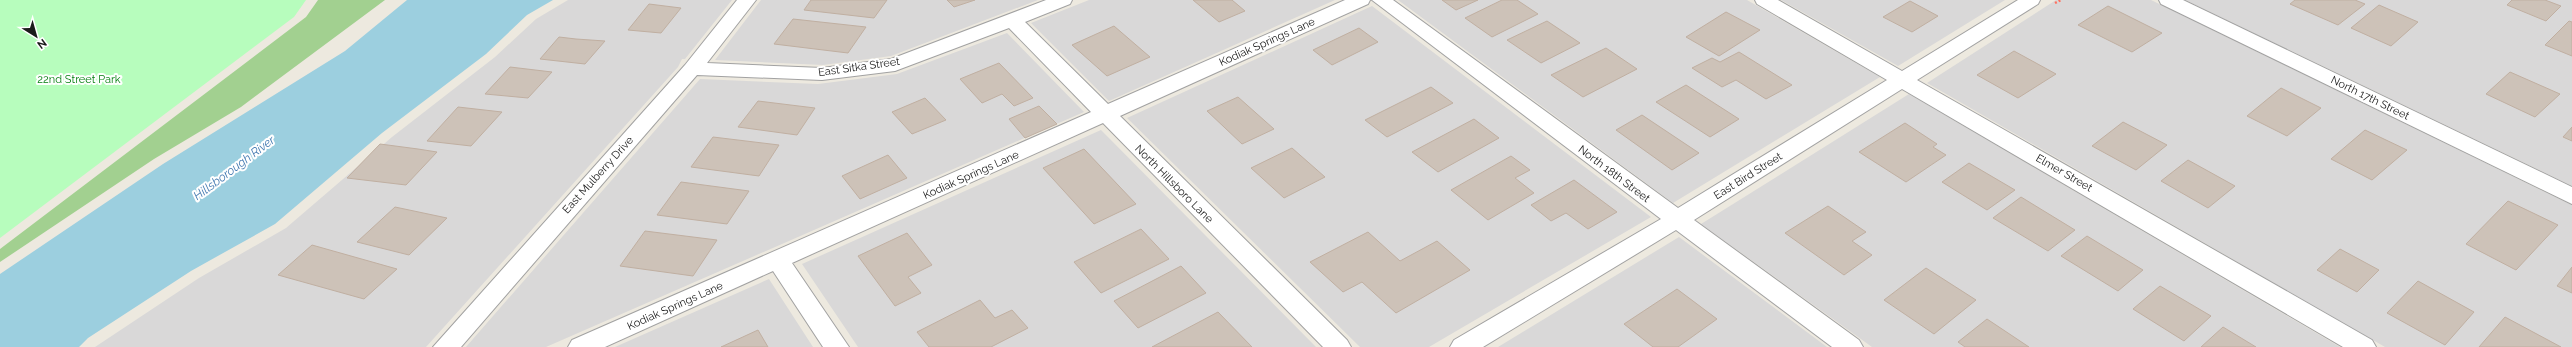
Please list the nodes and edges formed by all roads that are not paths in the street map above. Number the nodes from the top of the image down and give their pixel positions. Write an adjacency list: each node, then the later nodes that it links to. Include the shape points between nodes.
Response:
1 (747, 0): 9 (street, East Mulberry Drive)
2 (1063, 0): 8 (street, East Sitka Street)
3 (1361, 0): 11 (street, Kodiak Springs Lane)
4 (1381, 0): 13 (street, North 18th Street)
5 (1764, 0): 10 (street, Elmer Street)
6 (2031, 0): 10 (street, East Bird Street)
7 (2168, 0): 12 (street, North 17th Street)
8 (1012, 20): 9 (street, East Sitka Street, via 895,65 822,74); 11 (street, North Hillsboro Lane)
9 (692, 69): 15 (street, East Mulberry Drive)
10 (1903, 80): 13 (street, East Bird Street); 21 (street, Elmer Street)
11 (1105, 115): 14 (street, Kodiak Springs Lane); 18 (street, North Hillsboro Lane)
12 (2572, 196)
13 (1676, 220): 19 (street, East Bird Street); 20 (street, North 18th Street)
14 (778, 260): 16 (street, Kodiak Springs Lane); 17 (street)
15 (446, 347)
16 (581, 347)
17 (836, 347)
18 (1338, 347)
19 (1463, 347)
20 (1850, 347)
21 (2363, 347)

